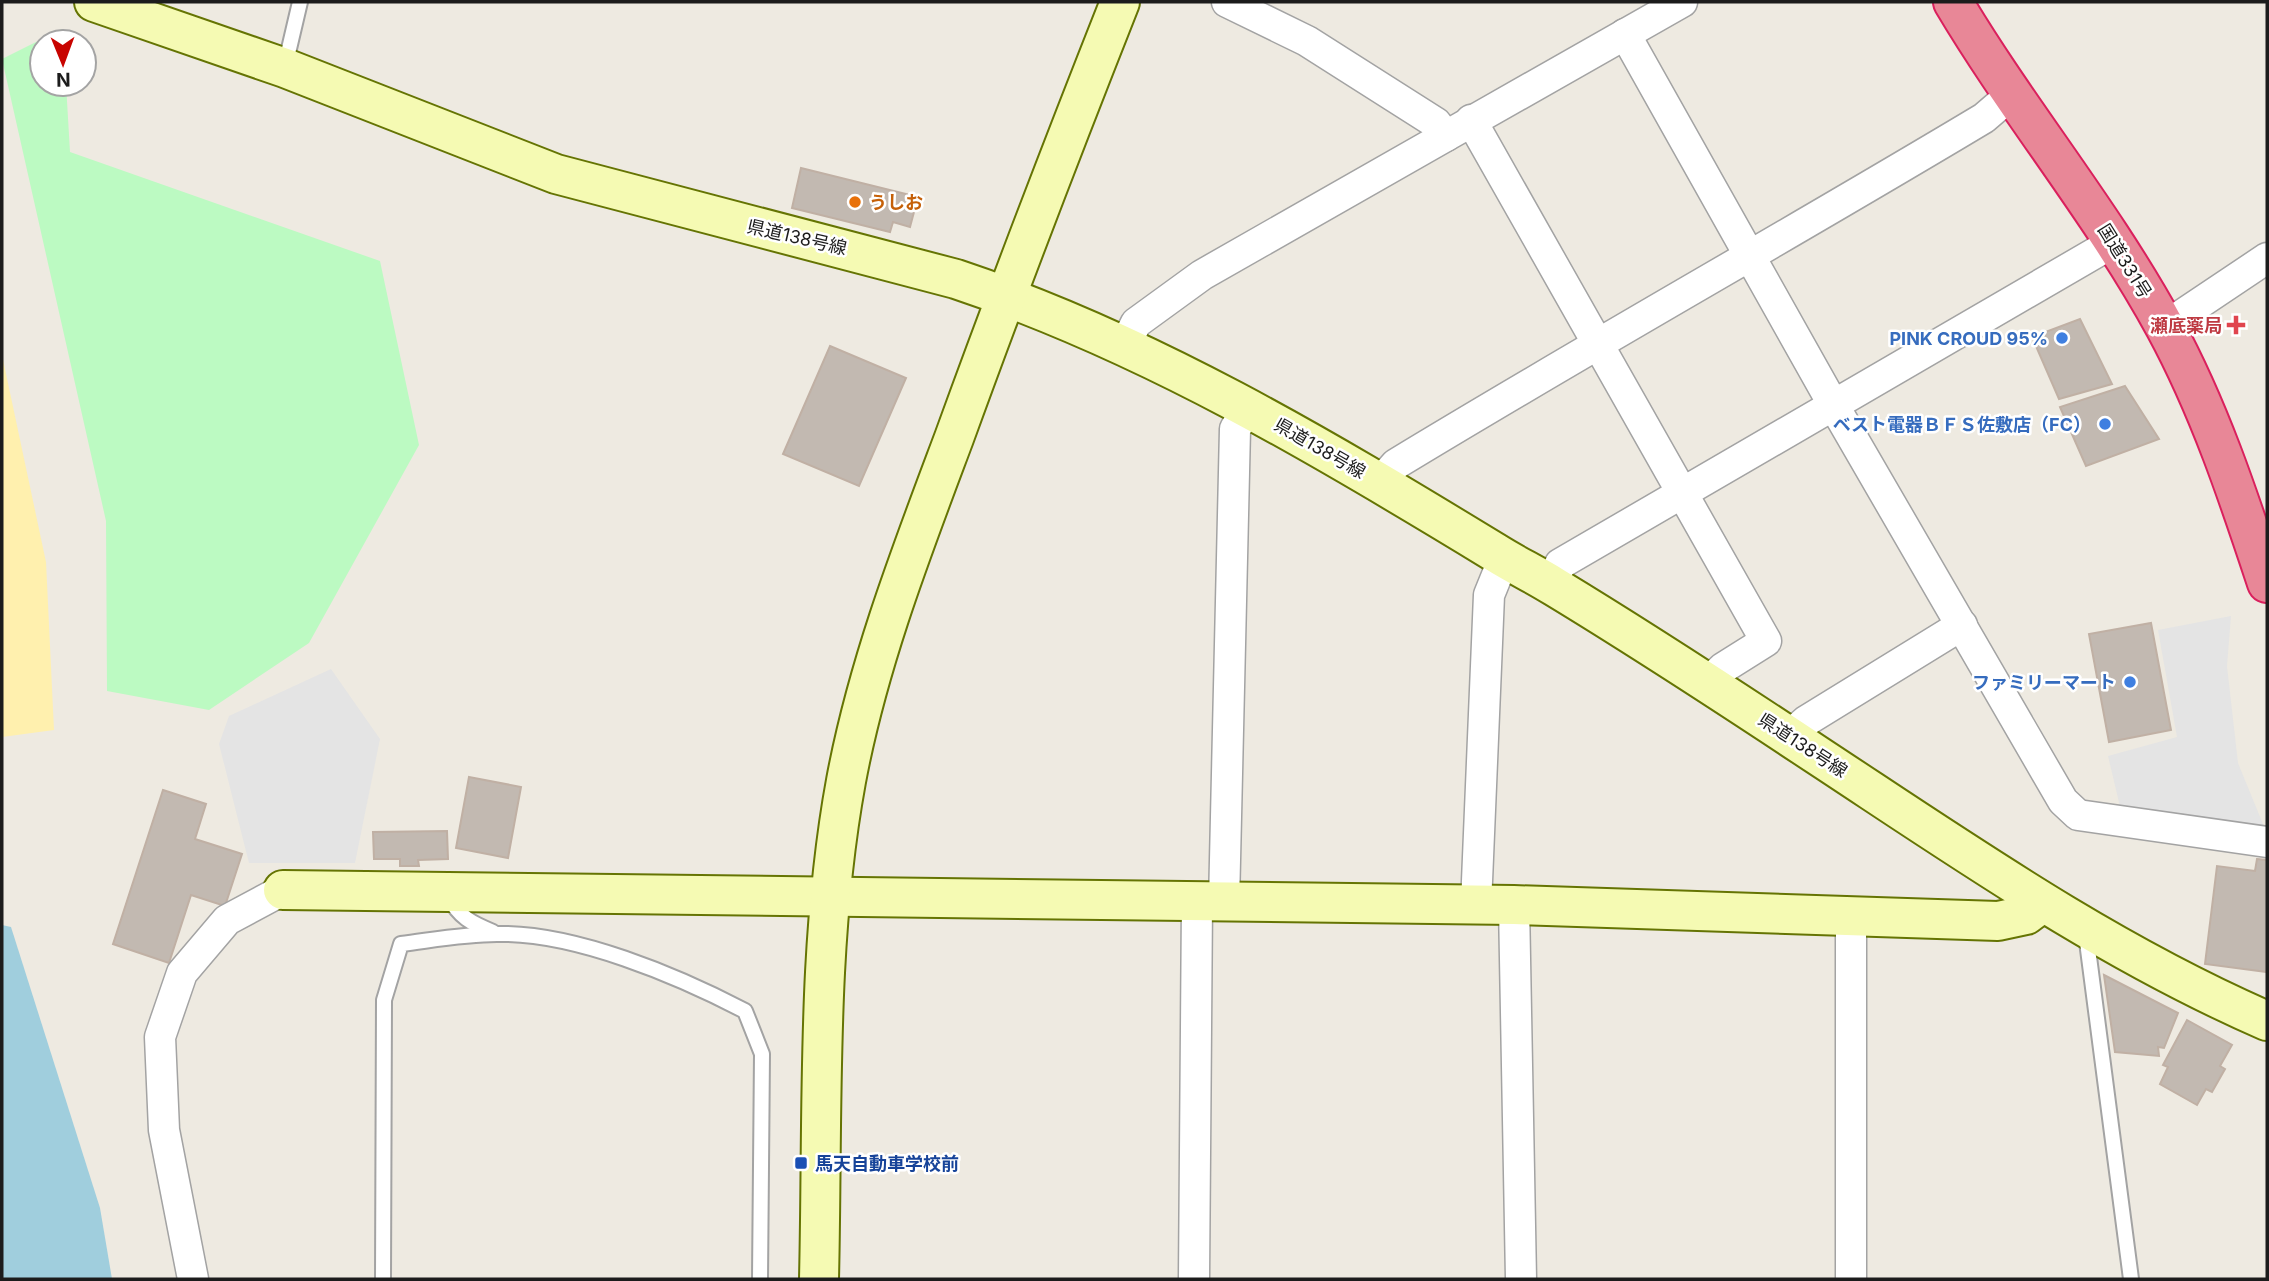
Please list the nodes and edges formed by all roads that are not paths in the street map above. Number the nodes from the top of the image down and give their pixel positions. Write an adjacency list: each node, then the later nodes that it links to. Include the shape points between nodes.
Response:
1 (94, 2): 8 (street, 県道138号線)
2 (300, 2): 8 (lane)
3 (1120, 2): 15 (street)
4 (1227, 2): 11 (street, via 1307,41 1436,123)
5 (1682, 2): 7 (street)
6 (1953, 2): 9 (highway, 国道331号)
7 (1625, 34): 10 (street); 13 (street)
8 (285, 68): 15 (street, 県道138号線, via 556,174 867,254)
9 (2013, 93): 12 (highway, 国道331号); 13 (street, via 1984,118)
10 (1471, 120): 11 (street); 17 (street)
11 (1446, 136): 18 (street, via 1202,275 1136,323)
12 (2114, 242): 16 (highway, 国道331号); 19 (street)
13 (1751, 257): 17 (street); 19 (street)
14 (2267, 258): 16 (street)
15 (1006, 295): 18 (street, 県道138号線); 32 (street, via 899,587 873,671 847,777)
16 (2164, 327): 24 (highway, 国道331号, via 2210,421)
17 (1598, 342): 21 (street, via 1395,464); 22 (street)
18 (1124, 347): 20 (street, 県道138号線)
19 (1834, 406): 22 (street); 26 (street)
20 (1248, 407): 21 (street, 県道138号線); 33 (street, via 1235,429)
21 (1380, 482): 23 (street, 県道138号線)
22 (1683, 491): 25 (street, via 1560,564); 27 (street, via 1766,641)
23 (1504, 558): 25 (street, 県道138号線); 35 (street, via 1489,595)
24 (2267, 583)
25 (1552, 585): 27 (street, 県道138号線)
26 (1962, 625): 28 (street); 29 (street, via 2063,801 2078,815)
27 (1708, 682): 28 (street, 県道138号線)
28 (1789, 736): 34 (street, 県道138号線)
29 (2267, 842)
30 (283, 890): 31 (street); 41 (street, via 227,920 182,973 160,1037 164,1130)
31 (446, 892): 32 (street); 39 (lane, via 457,913)
32 (828, 899): 33 (street); 44 (street)
33 (1210, 902): 35 (street); 45 (street)
34 (2042, 903): 37 (street, via 2026,915 1998,921); 38 (street, 県道138号線)
35 (1476, 905): 36 (street)
36 (1514, 905): 37 (street); 46 (street)
37 (1851, 918): 47 (street)
38 (2085, 929): 40 (street, 県道138号線); 48 (lane)
39 (497, 934): 42 (lane, via 401,944 384,1000); 43 (lane, via 553,938 685,979 745,1011 762,1054)
40 (2267, 1021)
41 (193, 1279)
42 (383, 1279)
43 (760, 1279)
44 (819, 1279)
45 (1194, 1279)
46 (1521, 1279)
47 (1851, 1279)
48 (2131, 1279)

